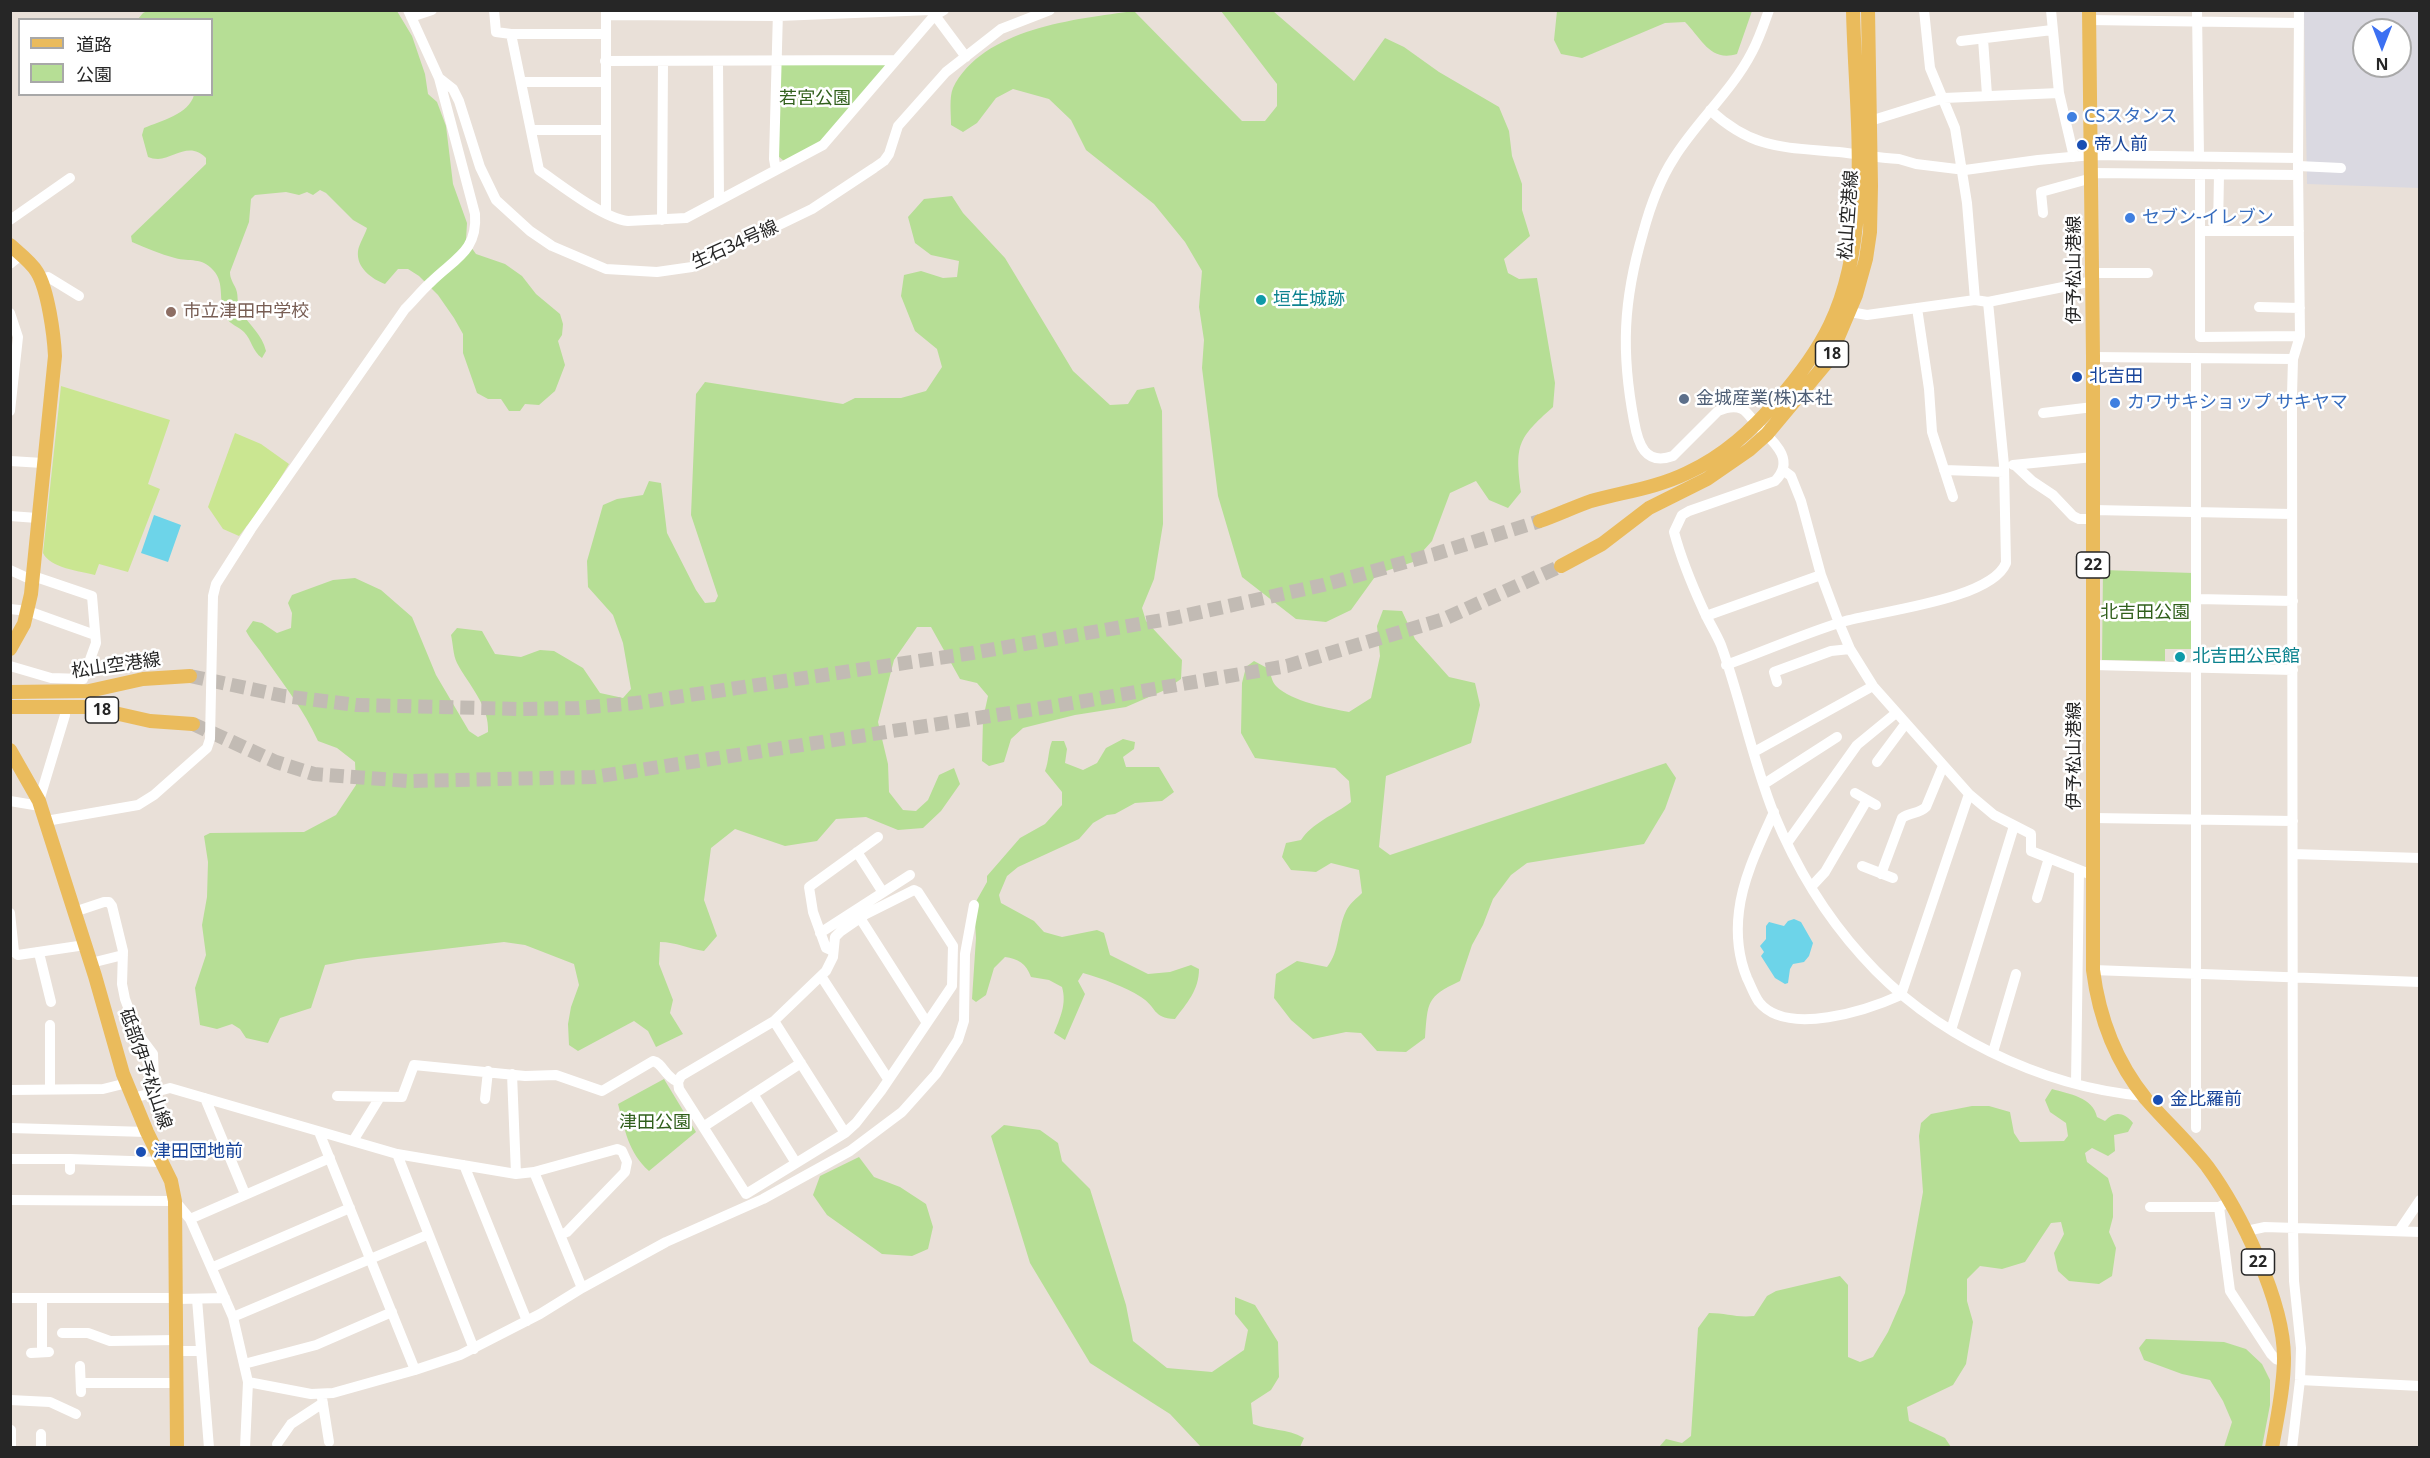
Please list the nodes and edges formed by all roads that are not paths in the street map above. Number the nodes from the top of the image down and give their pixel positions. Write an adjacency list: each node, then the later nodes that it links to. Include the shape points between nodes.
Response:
1 (432, 10): 13 (street)
2 (1050, 10): 22 (street, 生石34号線, via 1001,29)
3 (1770, 10): 34 (street, via 1752,53)
4 (1853, 10): 39 (main road, 松山空港線 / 18)
5 (1868, 10): 35 (main road, 松山空港線 / 18)
6 (1924, 10): 33 (street, via 1930,68)
7 (2051, 10): 17 (street)
8 (2299, 10): 16 (street)
9 (493, 11): 18 (street, via 496,32)
10 (606, 13): 11 (street); 19 (street)
11 (778, 13): 12 (street); 27 (street)
12 (939, 13): 22 (street); 23 (street)
13 (410, 14): 28 (street)
14 (2089, 15): 15 (street); 38 (main road, 伊予松山港線 / 22)
15 (2197, 16): 16 (street); 40 (street)
16 (2300, 23): 42 (street)
17 (2052, 30): 20 (street); 31 (street)
18 (511, 34): 19 (street); 29 (street)
19 (606, 34): 24 (street)
20 (1983, 39): 21 (street); 32 (street)
21 (1961, 41)
22 (966, 57): 28 (street, 生石34号線, via 946,72 898,126 884,161 812,210 761,235 692,267 657,272 606,269 552,246 530,231 496,200 480,167 456,95)
23 (896, 60): 27 (street); 45 (street, via 828,142)
24 (605, 62): 25 (street); 30 (street)
25 (663, 62): 26 (street); 54 (street)
26 (718, 62): 27 (street); 50 (street)
27 (777, 62): 45 (street)
28 (438, 78): 132 (street, via 475,214 475,236 464,253 405,309 216,584 207,748 138,805)
29 (521, 82): 30 (street); 36 (street)
30 (606, 82): 37 (street)
31 (2059, 93): 32 (street); 41 (street)
32 (1987, 95): 33 (street)
33 (1944, 98): 35 (street); 44 (street, via 1955,128)
34 (1710, 110): 39 (street, via 1732,129 1764,143); 78 (street, via 1673,159 1651,204 1625,319 1629,398 1638,441 1651,457 1659,459 1673,456 1718,411 1727,408 1742,409)
35 (1870, 121): 39 (main road, 松山空港線 / 18)
36 (531, 130): 37 (street); 51 (street, via 539,170)
37 (606, 130): 51 (street)
38 (2092, 155): 40 (street); 41 (street); 48 (main road, 伊予松山港線 / 22)
39 (1864, 156): 44 (street); 69 (main road, 松山空港線 / 18, via 1870,232); 78 (main road, 松山空港線 / 18, via 1856,236 1840,300 1812,357)
40 (2199, 156): 42 (street)
41 (2074, 157): 44 (street)
42 (2298, 166): 43 (street); 47 (street); 57 (street)
43 (2341, 168)
44 (1961, 169): 64 (street)
45 (777, 170): 50 (street)
46 (2200, 174): 47 (street); 48 (street); 55 (street)
47 (2219, 174): 56 (street)
48 (2092, 176): 52 (street, via 2041,192); 61 (main road, 伊予松山港線 / 22)
49 (70, 178): 53 (street)
50 (719, 200): 54 (street, via 686,218)
51 (606, 212): 54 (street, via 619,220)
52 (2043, 213)
53 (10, 220)
54 (662, 220)
55 (2200, 231): 56 (street); 71 (street, via 2200,337)
56 (2218, 231): 57 (street)
57 (2299, 231): 68 (street)
58 (10, 246): 59 (main road)
59 (16, 260): 62 (main road, via 36,270)
60 (2148, 273): 61 (street)
61 (2093, 277): 65 (street); 72 (main road, 伊予松山港線 / 22)
62 (41, 279): 63 (street, via 48,277); 81 (main road, via 55,356)
63 (79, 296)
64 (1975, 300): 65 (street); 67 (street)
65 (1988, 302): 82 (street)
66 (2259, 307): 68 (street)
67 (1917, 308): 69 (street, via 1867,315); 84 (street, via 1932,432)
68 (2300, 308): 71 (street)
69 (1850, 312): 78 (main road, 松山空港線 / 18, via 1828,361)
70 (10, 313): 76 (street, via 18,337)
71 (2300, 336): 74 (street)
72 (2093, 357): 73 (street); 75 (main road, 伊予松山港線 / 22)
73 (2196, 358): 74 (street); 86 (street)
74 (2293, 359): 88 (street)
75 (2093, 407): 77 (street); 79 (main road, 伊予松山港線 / 22)
76 (10, 411)
77 (2043, 413)
78 (1762, 429): 83 (street, via 1782,453); 91 (main road, 松山空港線 / 18, via 1687,473 1644,489 1591,501); 92 (main road, 松山空港線 / 18, via 1749,450 1707,480 1656,504 1602,544)
79 (2093, 457): 82 (street); 87 (main road, 伊予松山港線 / 22)
80 (10, 461): 81 (street)
81 (43, 463): 90 (main road)
82 (2008, 467): 84 (street); 87 (street, via 2053,495 2073,516 2079,519); 101 (street, via 2006,563 1997,577 1940,600)
83 (1783, 470): 94 (street, via 1791,476 1801,501); 100 (street, via 1775,481 1689,511 1677,523 1677,542)
84 (1944, 470): 85 (street)
85 (1953, 497)
86 (2196, 512): 87 (street); 88 (street); 96 (street)
87 (2093, 514): 106 (main road, 伊予松山港線 / 22)
88 (2292, 514): 97 (street)
89 (10, 516): 90 (street)
90 (37, 518): 95 (main road)
91 (1540, 521)
92 (1561, 566)
93 (10, 570): 95 (street)
94 (1821, 575): 100 (street); 101 (street)
95 (32, 578): 99 (main road); 102 (street, via 92,596)
96 (2197, 599): 97 (street); 108 (street)
97 (2293, 601): 109 (street)
98 (10, 609): 99 (street)
99 (28, 611): 102 (street); 103 (main road)
100 (1706, 616): 105 (street)
101 (1839, 623): 104 (street); 105 (street)
102 (95, 635): 107 (street, via 96,643 83,679 51,678)
103 (10, 649)
104 (1850, 649): 111 (street, via 1831,651 1774,672); 112 (street)
105 (1726, 665): 121 (street)
106 (2093, 665): 108 (street); 130 (main road, 伊予松山港線 / 22)
107 (10, 666)
108 (2197, 667): 109 (street); 131 (street)
109 (2293, 670): 133 (street)
110 (190, 676): 113 (main road, 松山空港線 / 18, via 143,679 89,691)
111 (1777, 682)
112 (1873, 686): 115 (street); 121 (street)
113 (10, 692)
114 (10, 707): 118 (main road, 松山空港線 / 18, via 88,707 150,721)
115 (1896, 713): 117 (street); 136 (street, via 1857,745)
116 (65, 715): 128 (street)
117 (1906, 723): 122 (street); 123 (street)
118 (193, 724)
119 (1837, 737): 124 (street)
120 (10, 750): 128 (main road, 砥部伊予松山線)
121 (1754, 752): 124 (street)
122 (1877, 762)
123 (1943, 766): 126 (street); 143 (street, via 1926,807 1902,818)
124 (1764, 784): 129 (street)
125 (1855, 793): 146 (street, via 1871,802)
126 (1969, 794): 134 (street); 168 (street)
127 (10, 801): 128 (street)
128 (40, 803): 132 (main road, 砥部伊予松山線)
129 (1774, 812): 136 (street); 168 (street, via 1739,909 1737,939 1741,962 1760,1004 1793,1020 1822,1018)
130 (2093, 818): 131 (street); 142 (main road, 伊予松山港線 / 22)
131 (2197, 820): 133 (street); 162 (street)
132 (46, 821): 150 (main road, 砥部伊予松山線)
133 (2293, 821): 138 (street)
134 (2014, 825): 139 (street, via 2031,834 2031,851); 173 (street)
135 (878, 837): 137 (street)
136 (1787, 843): 146 (street)
137 (857, 852): 147 (street); 154 (street, via 809,887)
138 (2293, 854): 140 (street); 164 (street)
139 (2049, 858): 142 (street); 148 (street)
140 (2420, 858)
141 (1862, 866): 143 (street)
142 (2086, 872): 160 (main road, 伊予松山港線 / 22); 167 (street)
143 (1881, 874): 145 (street)
144 (909, 875): 147 (street)
145 (1893, 878)
146 (1811, 887): 168 (street, via 1861,956)
147 (882, 891): 154 (street)
148 (2037, 898)
149 (974, 905): 209 (street, via 965,954 964,1022 958,1040 936,1074 902,1112 870,1138 763,1199)
150 (74, 912): 155 (main road, 砥部伊予松山線); 158 (street, via 109,902)
151 (10, 913): 153 (street)
152 (860, 918): 156 (street, via 835,937); 171 (street); 171 (street, via 914,890 953,946 952,986)
153 (11, 926): 157 (street, via 14,952)
154 (820, 933): 156 (street, via 826,948)
155 (85, 945): 157 (street); 159 (main road, 砥部伊予松山線)
156 (833, 951): 163 (street, via 831,964)
157 (39, 953): 169 (street)
158 (123, 955): 159 (street); 184 (street, via 125,999 138,1034 153,1054)
159 (91, 963): 180 (main road, 砥部伊予松山線)
160 (2093, 970): 162 (street); 166 (main road, 伊予松山港線 / 22)
161 (2016, 974): 174 (street)
162 (2197, 974): 164 (street); 194 (street)
163 (821, 976): 170 (street); 178 (street)
164 (2294, 977): 165 (street); 216 (street)
165 (2420, 982)
166 (2095, 986): 167 (street); 187 (main road, 伊予松山港線 / 22, via 2112,1043)
167 (2077, 990): 181 (street)
168 (1901, 995): 173 (street)
169 (51, 1002)
170 (774, 1021): 175 (street); 179 (street, via 681,1076)
171 (927, 1023): 178 (street)
172 (50, 1025): 182 (street)
173 (1951, 1029): 174 (street)
174 (1993, 1052): 181 (street)
175 (801, 1063): 185 (street); 197 (street)
176 (488, 1071): 177 (street); 188 (street, via 414,1065 402,1097); 191 (street)
177 (512, 1074): 179 (street, via 556,1075 602,1092 653,1061 667,1077); 206 (street)
178 (888, 1079): 197 (street)
179 (678, 1082): 192 (street)
180 (127, 1083): 182 (street, via 103,1089); 189 (main road, 砥部伊予松山線)
181 (2076, 1084): 187 (street)
182 (50, 1089): 183 (street)
183 (10, 1090)
184 (157, 1091): 189 (street); 190 (street, via 170,1088)
185 (753, 1094): 192 (street); 203 (street)
186 (337, 1096): 188 (street)
187 (2144, 1096): 212 (main road, 伊予松山港線 / 22, via 2207,1166)
188 (380, 1097): 198 (street)
189 (133, 1098): 195 (main road, 砥部伊予松山線)
190 (205, 1098): 196 (street); 207 (street)
191 (485, 1099)
192 (703, 1127): 209 (street)
193 (10, 1128): 195 (street)
194 (2196, 1128)
195 (147, 1132): 202 (main road, 砥部伊予松山線)
196 (319, 1132): 198 (street); 200 (street)
197 (846, 1133): 203 (street)
198 (352, 1141): 199 (street)
199 (397, 1154): 204 (street); 220 (street)
200 (330, 1158): 207 (street); 214 (street)
201 (10, 1160): 202 (street, via 70,1165)
202 (161, 1162): 211 (main road, 砥部伊予松山線)
203 (796, 1163): 209 (street)
204 (464, 1165): 206 (street); 232 (street)
205 (534, 1172): 206 (street); 221 (street); 221 (street, via 617,1149 627,1162 625,1172)
206 (516, 1174)
207 (245, 1194): 215 (street)
208 (10, 1200): 211 (street)
209 (746, 1200): 224 (street)
210 (2420, 1200): 217 (street)
211 (175, 1201): 215 (street); 228 (main road, 砥部伊予松山線)
212 (2224, 1204): 213 (street); 219 (main road, 伊予松山港線 / 22); 238 (street, via 2231,1294 2271,1354)
213 (2150, 1207)
214 (350, 1208): 222 (street); 223 (street)
215 (190, 1219): 223 (street)
216 (2293, 1228): 217 (street); 219 (street, via 2258,1228); 242 (street)
217 (2399, 1231): 218 (street)
218 (2420, 1232)
219 (2245, 1234): 238 (main road, 伊予松山港線 / 22, via 2278,1310)
220 (427, 1235): 222 (street); 235 (street)
221 (560, 1235): 224 (street)
222 (370, 1258): 230 (street); 231 (street)
223 (213, 1266): 227 (street)
224 (582, 1288): 232 (street)
225 (10, 1298): 226 (street)
226 (42, 1298): 228 (street); 237 (street)
227 (225, 1298): 229 (street); 231 (street)
228 (177, 1299): 229 (street); 234 (main road, 砥部伊予松山線)
229 (197, 1299): 236 (street)
230 (392, 1312): 239 (street, via 316,1345); 241 (street)
231 (233, 1317): 239 (street)
232 (527, 1321): 235 (street)
233 (62, 1333): 234 (street)
234 (177, 1346): 236 (street); 244 (main road, 砥部伊予松山線)
235 (474, 1349): 241 (street)
236 (201, 1351): 256 (street)
237 (41, 1352)
238 (2284, 1362): 258 (main road, 伊予松山港線 / 22)
239 (244, 1364): 243 (street)
240 (80, 1366): 244 (street, via 81,1387)
241 (415, 1370): 246 (street)
242 (2300, 1380): 245 (street); 259 (street)
243 (248, 1382): 246 (street); 257 (street)
244 (177, 1383): 255 (main road, 砥部伊予松山線)
245 (2420, 1386)
246 (322, 1398): 251 (street); 252 (street, via 291,1424)
247 (10, 1400): 248 (street, via 50,1402)
248 (76, 1414)
249 (11, 1430): 253 (street)
250 (41, 1434): 254 (street)
251 (329, 1442)
252 (277, 1444)
253 (11, 1448)
254 (41, 1448)
255 (177, 1448)
256 (209, 1448)
257 (244, 1448)
258 (2272, 1448)
259 (2292, 1448)

